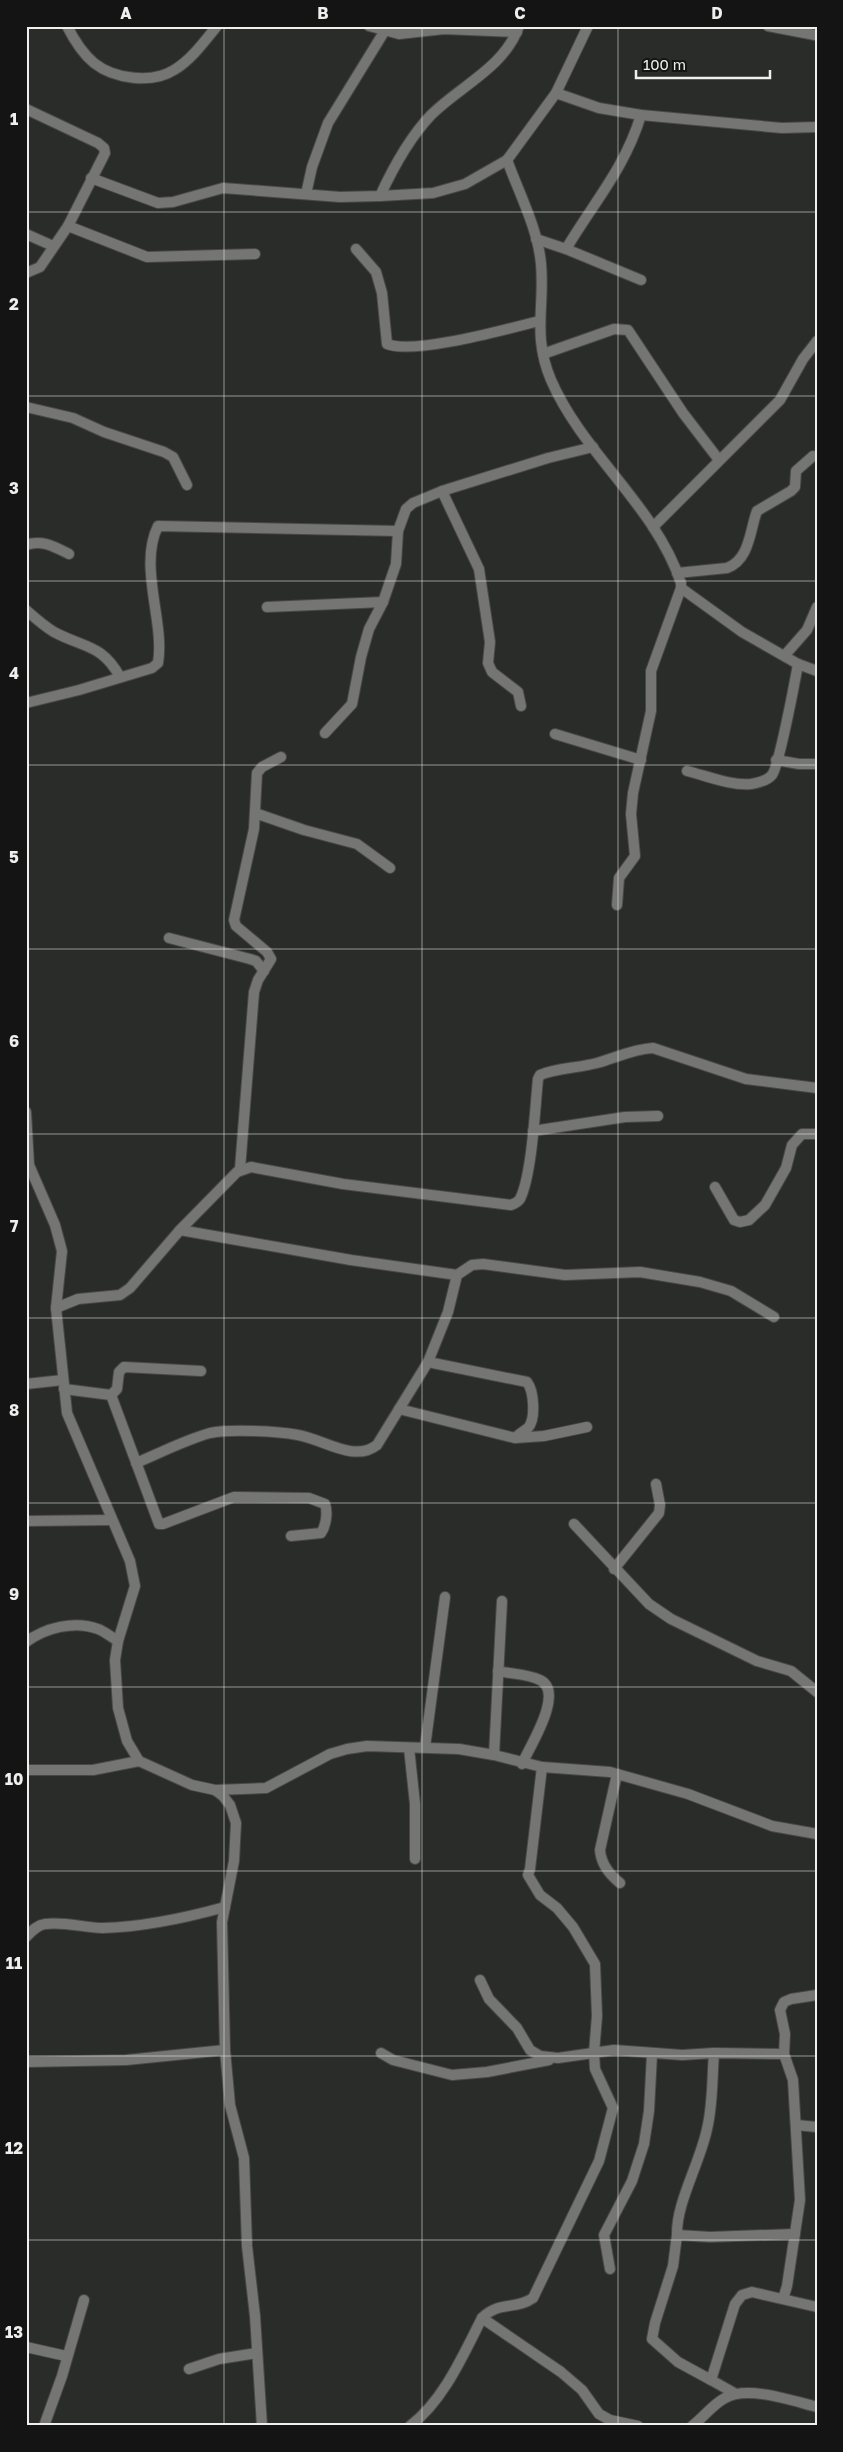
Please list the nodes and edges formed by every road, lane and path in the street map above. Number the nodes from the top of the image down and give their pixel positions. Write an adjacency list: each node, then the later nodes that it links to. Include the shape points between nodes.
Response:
1 (67, 26): 2 (street, via 74,41 96,64 121,75 146,78 173,72)
2 (217, 26)
3 (369, 26): 7 (street)
4 (588, 26): 9 (street)
5 (768, 26): 8 (street)
6 (518, 29): 7 (street); 16 (street, via 502,56 430,116 390,175)
7 (384, 32): 15 (street, via 328,123)
8 (815, 35)
9 (556, 93): 11 (street, via 599,108); 13 (street)
10 (26, 109): 14 (street, via 104,148 105,153)
11 (641, 115): 12 (street, via 782,128); 22 (street, via 631,146 609,187)
12 (817, 127)
13 (507, 160): 16 (street, via 465,184 433,193); 19 (street)
14 (91, 178): 15 (street, via 158,203 223,188); 17 (street)
15 (306, 194): 16 (street)
16 (380, 196)
17 (68, 226): 20 (street); 23 (street, via 147,257)
18 (26, 234): 20 (street)
19 (536, 239): 22 (street); 26 (street, via 541,263)
20 (53, 246): 24 (street, via 40,267)
21 (356, 249): 26 (street, via 376,272 382,293 385,340 392,346 464,340)
22 (566, 249): 25 (street)
23 (255, 254)
24 (26, 273)
25 (641, 280)
26 (539, 321): 28 (street)
27 (817, 341): 32 (street, via 780,400)
28 (543, 354): 30 (street, via 560,398); 32 (street, via 614,329 628,330 683,413)
29 (26, 407): 33 (street, via 73,418 164,452 173,457)
30 (593, 447): 34 (street); 35 (street)
31 (813, 456): 39 (street, via 796,471 795,487 791,491 757,511 748,543 734,565)
32 (719, 460): 35 (street)
33 (187, 485)
34 (442, 491): 36 (street, via 406,509); 50 (street, via 479,569 490,642 488,664 492,672 518,692)
35 (653, 527): 39 (street)
36 (398, 531): 41 (street, via 396,564); 48 (street, via 158,526 151,560 158,663)
37 (26, 545): 38 (street, via 35,541)
38 (69, 554)
39 (677, 573): 40 (street)
40 (681, 588): 45 (street, via 717,616); 54 (street, via 651,671 651,711)
41 (383, 602): 43 (street); 51 (street, via 360,657 352,704)
42 (817, 606): 45 (street, via 807,630)
43 (267, 607)
44 (26, 610): 48 (street, via 52,631 98,650 114,666)
45 (785, 655): 46 (street)
46 (798, 664): 47 (street); 55 (street)
47 (817, 671)
48 (120, 678): 49 (street)
49 (26, 703)
50 (521, 706)
51 (325, 733)
52 (554, 734): 54 (street)
53 (281, 758): 58 (street, via 257,772)
54 (641, 760): 60 (street, via 631,814 635,856 619,878)
55 (776, 760): 56 (street); 57 (street, via 770,777 751,784)
56 (817, 764)
57 (687, 771)
58 (255, 813): 59 (street, via 357,844); 62 (street, via 234,924 270,955)
59 (390, 868)
60 (617, 905)
61 (169, 938): 62 (street, via 256,961)
62 (264, 971): 68 (street, via 258,980 252,1004)
63 (817, 1088): 66 (street, via 746,1079 653,1048 540,1075)
64 (26, 1112): 69 (street)
65 (658, 1116): 66 (street, via 625,1116)
66 (533, 1132): 68 (street, via 520,1199 511,1205 343,1184 252,1167)
67 (817, 1134): 70 (street, via 802,1134 795,1141 782,1178 765,1205 749,1220 734,1220)
68 (240, 1169): 71 (street)
69 (30, 1176): 73 (street, via 55,1225 62,1250)
70 (715, 1187)
71 (180, 1230): 72 (street); 73 (street, via 130,1288 120,1295 78,1299)
72 (458, 1275): 74 (street, via 472,1265 483,1264 565,1275 640,1272 700,1282 730,1291); 75 (street, via 448,1312)
73 (56, 1308): 78 (street)
74 (774, 1317)
75 (428, 1362): 80 (street); 82 (street, via 527,1382 531,1390 532,1419)
76 (201, 1371): 79 (street, via 124,1367 119,1372 117,1389)
77 (26, 1384): 78 (street)
78 (64, 1385): 79 (street); 85 (street, via 67,1413)
79 (111, 1395): 83 (street)
80 (399, 1409): 82 (street); 83 (street, via 377,1445 364,1452 298,1435 226,1432 197,1437)
81 (587, 1427): 82 (street)
82 (515, 1438)
83 (136, 1463): 88 (street, via 159,1524 234,1497 309,1498 324,1504 327,1509 321,1533)
84 (656, 1484): 89 (street, via 659,1513)
85 (112, 1520): 86 (street); 92 (street, via 130,1561 135,1586)
86 (26, 1521)
87 (574, 1524): 89 (street)
88 (292, 1536)
89 (614, 1569): 95 (street, via 639,1596 671,1619 764,1664 791,1671)
90 (445, 1597): 96 (street)
91 (502, 1601): 94 (street)
92 (118, 1641): 93 (street, via 98,1629 79,1626 43,1632); 99 (street, via 115,1660 118,1708 127,1741)
93 (26, 1642)
94 (498, 1671): 98 (street); 100 (street, via 539,1680 546,1684 550,1694 549,1706)
95 (817, 1692)
96 (425, 1747): 97 (street); 98 (street)
97 (409, 1748): 104 (street, via 368,1746 347,1749 330,1754 266,1788); 106 (street, via 415,1804)
98 (494, 1755): 100 (street)
99 (139, 1761): 102 (street, via 93,1770); 104 (street, via 192,1785)
100 (522, 1764): 101 (street)
101 (542, 1767): 103 (street); 113 (street, via 528,1874 540,1895 557,1908 573,1927 595,1964 598,2016)
102 (26, 1770)
103 (617, 1774): 105 (street, via 688,1794 772,1826); 107 (street, via 600,1850 611,1876)
104 (215, 1790): 108 (street, via 230,1805 236,1823 234,1861)
105 (817, 1834)
106 (415, 1859)
107 (620, 1883)
108 (225, 1906): 109 (street, via 185,1918 130,1927 42,1924); 112 (street, via 222,1922)
109 (26, 1937)
110 (480, 1980): 118 (street, via 489,1999 517,2028 530,2050 540,2056)
111 (817, 1995): 117 (street, via 795,1998 782,2006)
112 (225, 2050): 119 (street, via 126,2060); 130 (street, via 230,2105 244,2158 247,2246)
113 (594, 2052): 116 (street, via 614,2050); 118 (street); 128 (street, via 596,2074 613,2108 599,2161 533,2298 490,2310)
114 (381, 2053): 118 (street, via 392,2060 452,2075 487,2072)
115 (714, 2053): 116 (street); 117 (street); 123 (street, via 708,2128 679,2209)
116 (652, 2054): 124 (street, via 644,2144 632,2181 604,2235)
117 (784, 2054): 120 (street, via 792,2080)
118 (558, 2058)
119 (26, 2062)
120 (796, 2125): 121 (street); 122 (street, via 800,2200)
121 (817, 2127)
122 (796, 2234): 123 (street); 125 (street, via 788,2286)
123 (677, 2235): 133 (street, via 673,2266 652,2339 678,2362)
124 (610, 2269)
125 (783, 2298): 127 (street); 133 (street, via 752,2292 742,2295 735,2304)
126 (84, 2300): 131 (street)
127 (817, 2307)
128 (482, 2318): 138 (street, via 430,2407); 139 (street, via 561,2372 582,2390 599,2414)
129 (26, 2347): 131 (street)
130 (257, 2353): 132 (street); 137 (street)
131 (66, 2356): 136 (street)
132 (189, 2369)
133 (711, 2380): 134 (street)
134 (736, 2394): 135 (street, via 773,2396); 140 (street, via 717,2402)
135 (817, 2407)
136 (44, 2426)
137 (262, 2426)
138 (410, 2426)
139 (638, 2426)
140 (692, 2426)

